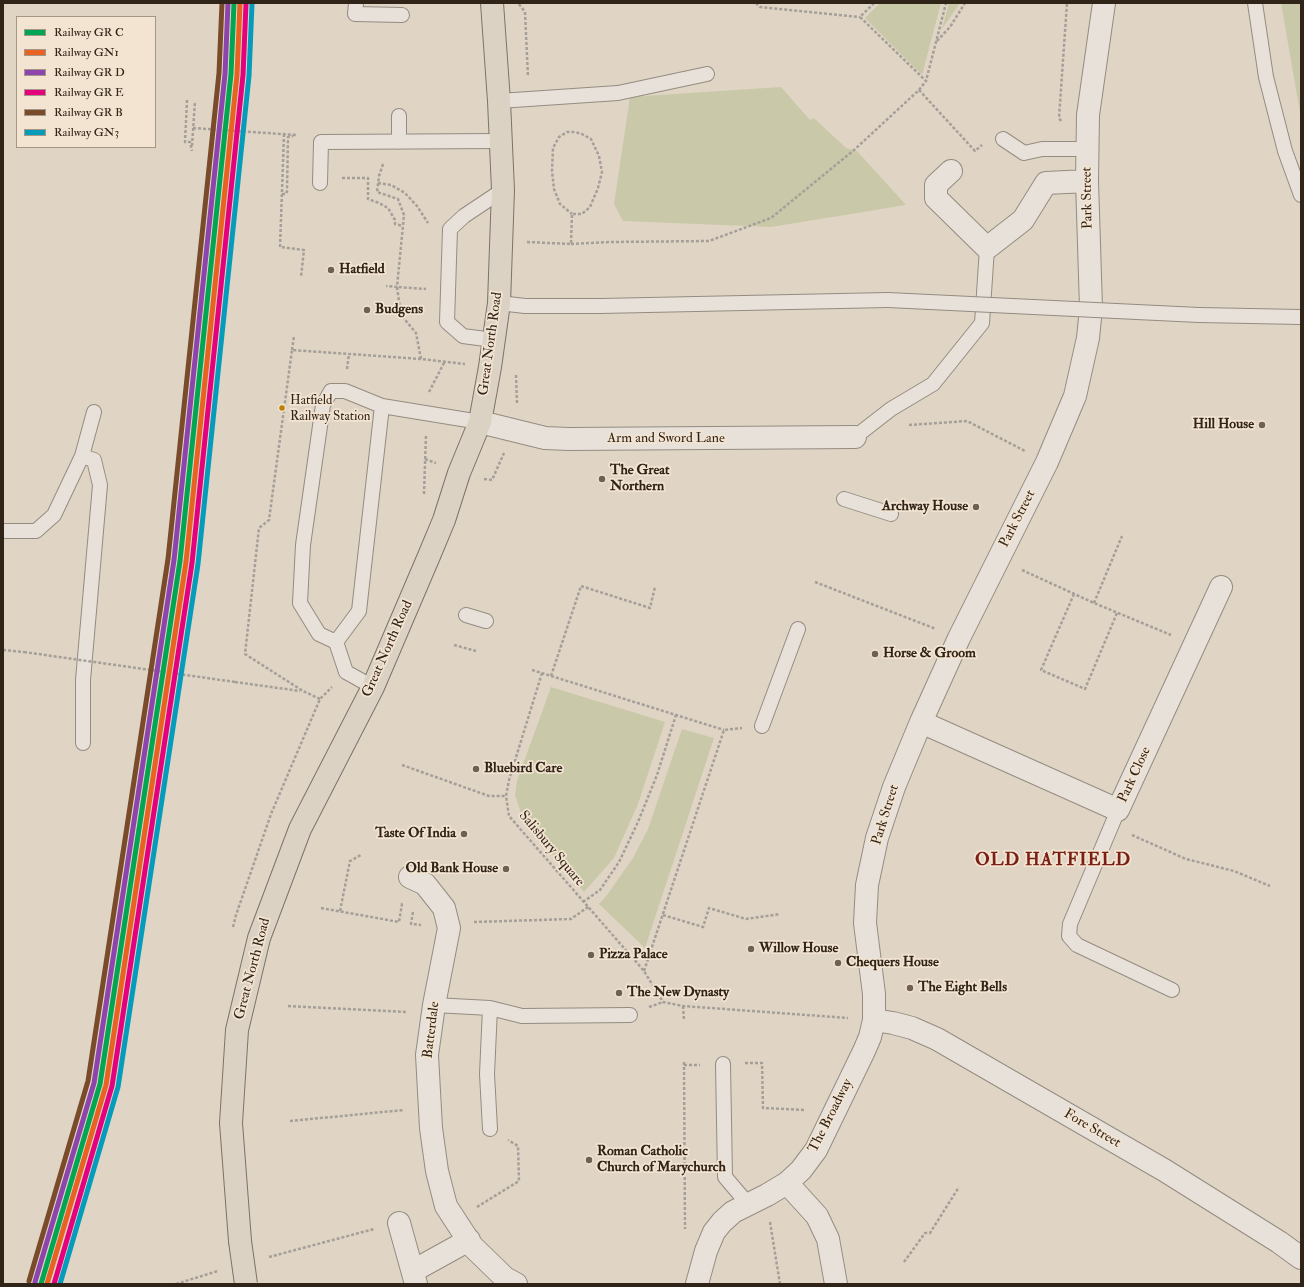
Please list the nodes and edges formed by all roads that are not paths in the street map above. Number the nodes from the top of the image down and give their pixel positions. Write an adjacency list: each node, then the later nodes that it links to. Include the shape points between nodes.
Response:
1 (356, 3): 5 (lane, via 356,14)
2 (492, 3): 7 (main road, Great North Road)
3 (1104, 3): 12 (street, Park Street, via 1088,115)
4 (1255, 3): 17 (lane, via 1266,77 1285,152)
5 (402, 15)
6 (707, 74): 7 (lane, via 618,93)
7 (499, 101): 10 (main road, Great North Road)
8 (399, 116): 11 (lane)
9 (1003, 139): 12 (lane, via 1024,153 1042,149)
10 (500, 141): 11 (lane); 16 (main road, Great North Road)
11 (399, 142): 15 (lane, via 321,142)
12 (1087, 149): 14 (street, Park Street)
13 (951, 171): 18 (street, via 936,184 936,198)
14 (1087, 181): 18 (street, via 1046,183 1023,220); 36 (street, Park Street, via 1091,308 1088,338 1075,396 1047,462 959,638)
15 (320, 183)
16 (503, 190): 19 (main road, Great North Road); 21 (lane, via 464,216 450,230 447,322 463,336)
17 (1301, 195)
18 (987, 248): 25 (lane, via 982,323 934,384 891,409)
19 (499, 303): 20 (lane, bridge, via 525,306 600,306 888,300 1199,315); 21 (main road, Great North Road)
20 (1301, 317)
21 (493, 340): 24 (main road, Great North Road)
22 (382, 406): 24 (lane); 34 (lane, via 359,611); 34 (lane, via 345,391 331,391 322,405 303,545 300,603 319,634)
23 (94, 412): 26 (lane)
24 (480, 422): 25 (street, Arm and Sword Lane, via 545,438 569,440); 35 (main road, Great North Road, via 459,472 444,520)
25 (855, 437)
26 (82, 456): 29 (lane, via 54,515 36,531); 38 (lane, via 94,460 100,485 83,680)
27 (844, 499): 28 (lane)
28 (891, 514)
29 (3, 531)
30 (1221, 587): 39 (street, Park Close)
31 (466, 615): 32 (lane)
32 (486, 621)
33 (798, 629): 37 (lane)
34 (336, 642): 35 (lane, via 346,672)
35 (373, 687): 54 (main road, Great North Road, bridge, via 300,829 259,938 237,1030 230,1123)
36 (921, 722): 39 (street, Park Close); 45 (street, Park Street, via 894,787 877,838 867,885 866,923 874,994)
37 (762, 726)
38 (83, 743)
39 (1115, 817): 41 (lane, via 1070,924 1069,936 1077,945)
40 (410, 877): 43 (street, Batterdale, via 425,884 444,908 449,928)
41 (1172, 990)
42 (490, 1008): 43 (lane); 44 (lane, via 522,1016); 47 (lane, via 487,1074)
43 (434, 1009): 51 (street, Batterdale, via 427,1055 437,1171 446,1206)
44 (630, 1015)
45 (874, 1020): 48 (street, The Broadway, via 864,1051 816,1150); 52 (street, Fore Street, via 912,1028 937,1039 1164,1170)
46 (723, 1064): 49 (lane, via 725,1177)
47 (490, 1129)
48 (787, 1183): 49 (street, The Broadway); 57 (street, via 817,1216 828,1239)
49 (748, 1204): 56 (street, The Broadway, via 733,1212 714,1232)
50 (399, 1223): 53 (street)
51 (469, 1240): 53 (street); 55 (street, Batterdale, via 505,1278)
52 (1301, 1258)
53 (415, 1277)
54 (246, 1284)
55 (516, 1284)
56 (697, 1284)
57 (836, 1284)

